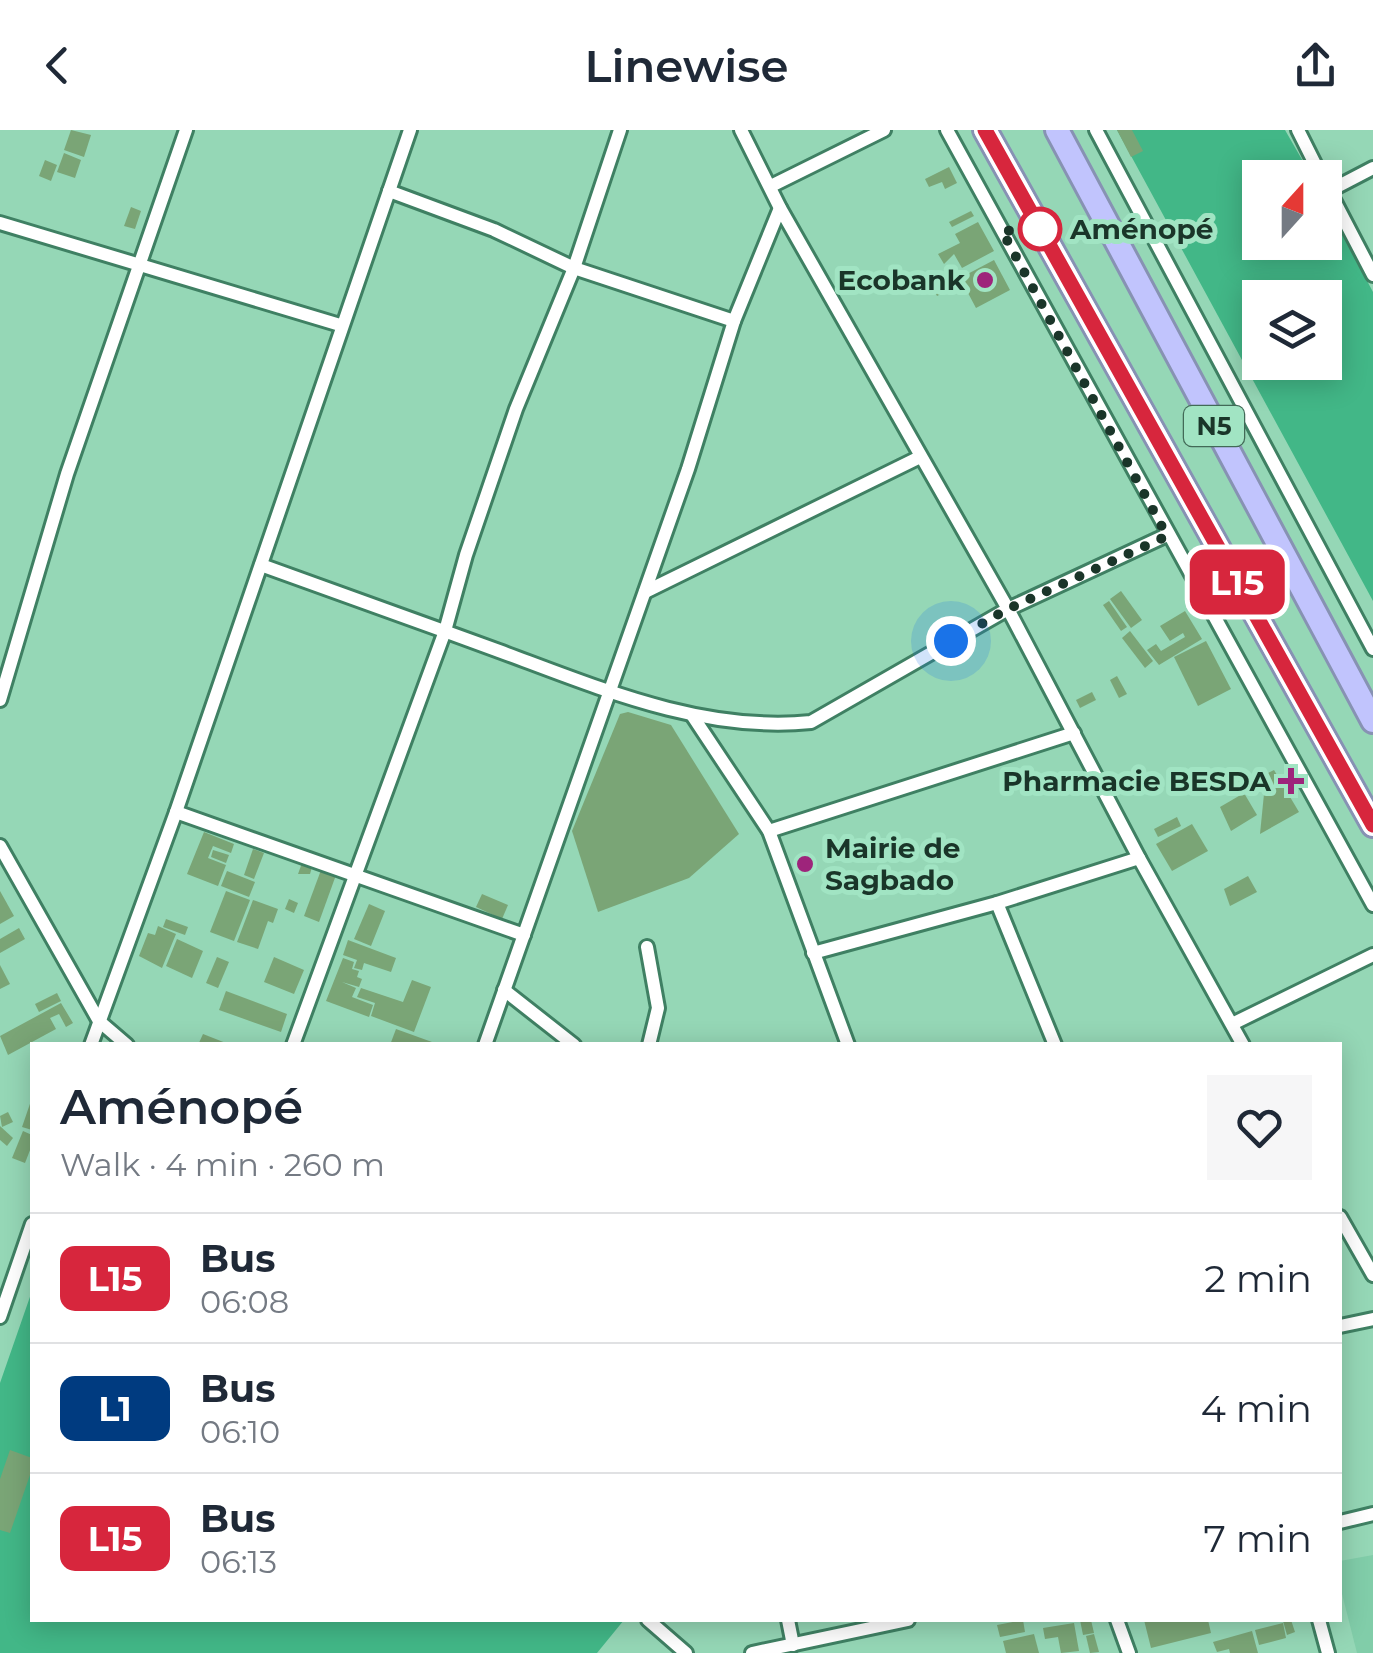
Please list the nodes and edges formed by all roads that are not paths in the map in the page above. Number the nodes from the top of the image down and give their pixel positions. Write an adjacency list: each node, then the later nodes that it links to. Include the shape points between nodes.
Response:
1 (186, 130): 19 (street)
2 (410, 130): 15 (street)
3 (620, 130): 20 (street)
4 (741, 130): 14 (street)
5 (884, 130): 14 (street)
6 (946, 130): 25 (street)
7 (985, 130): 37 (highway, N5)
8 (1058, 130): 34 (highway, N5)
9 (1096, 130): 30 (street)
10 (1298, 130): 11 (street)
11 (1313, 160)
12 (1373, 168): 13 (street)
13 (1342, 178)
14 (771, 186): 16 (street)
15 (389, 191): 20 (street); 23 (street)
16 (780, 208): 22 (street); 24 (street)
17 (1342, 216): 21 (street)
18 (0, 223): 19 (street)
19 (142, 266): 23 (street); 32 (street, via 67,474)
20 (574, 268): 22 (street); 29 (street, via 516,409)
21 (1373, 275)
22 (734, 321): 27 (street)
23 (340, 325): 26 (street)
24 (920, 458): 27 (street); 28 (street)
25 (1167, 536): 28 (street); 43 (street)
26 (261, 565): 29 (street); 36 (street)
27 (645, 592): 31 (street)
28 (1008, 609): 33 (street, via 810,722); 35 (street)
29 (445, 632): 31 (street); 41 (street)
30 (1373, 649)
31 (611, 692): 33 (street); 44 (street)
32 (0, 700)
33 (692, 715): 38 (street)
34 (1373, 721)
35 (1074, 733): 38 (street); 40 (street)
36 (176, 812): 41 (street); 49 (street)
37 (1373, 825)
38 (770, 831): 46 (street)
39 (0, 846): 49 (street)
40 (1139, 858): 42 (street); 50 (street)
41 (356, 875): 44 (street); 53 (street)
42 (997, 904): 46 (street); 58 (street)
43 (1373, 905)
44 (524, 935): 48 (street)
45 (647, 947): 56 (street, via 658,1008)
46 (813, 953): 57 (street)
47 (1373, 955): 50 (street)
48 (504, 990): 54 (street); 55 (street)
49 (99, 1020): 51 (street); 52 (street)
50 (1232, 1024): 59 (street)
51 (92, 1042)
52 (124, 1042)
53 (293, 1042)
54 (486, 1042)
55 (570, 1042)
56 (650, 1042)
57 (847, 1042)
58 (1054, 1042)
59 (1241, 1042)
60 (1342, 1221): 62 (street)
61 (30, 1230): 63 (street)
62 (1373, 1276)
63 (0, 1318)
64 (1373, 1319): 65 (street)
65 (1342, 1326)
66 (1373, 1514): 67 (street)
67 (1342, 1522)
68 (650, 1622): 74 (street)
69 (788, 1622): 73 (street)
70 (899, 1622): 73 (street)
71 (1118, 1622): 76 (street)
72 (1320, 1622): 77 (street)
73 (793, 1645): 75 (street)
74 (686, 1653)
75 (752, 1653)
76 (1129, 1653)
77 (1328, 1653)

